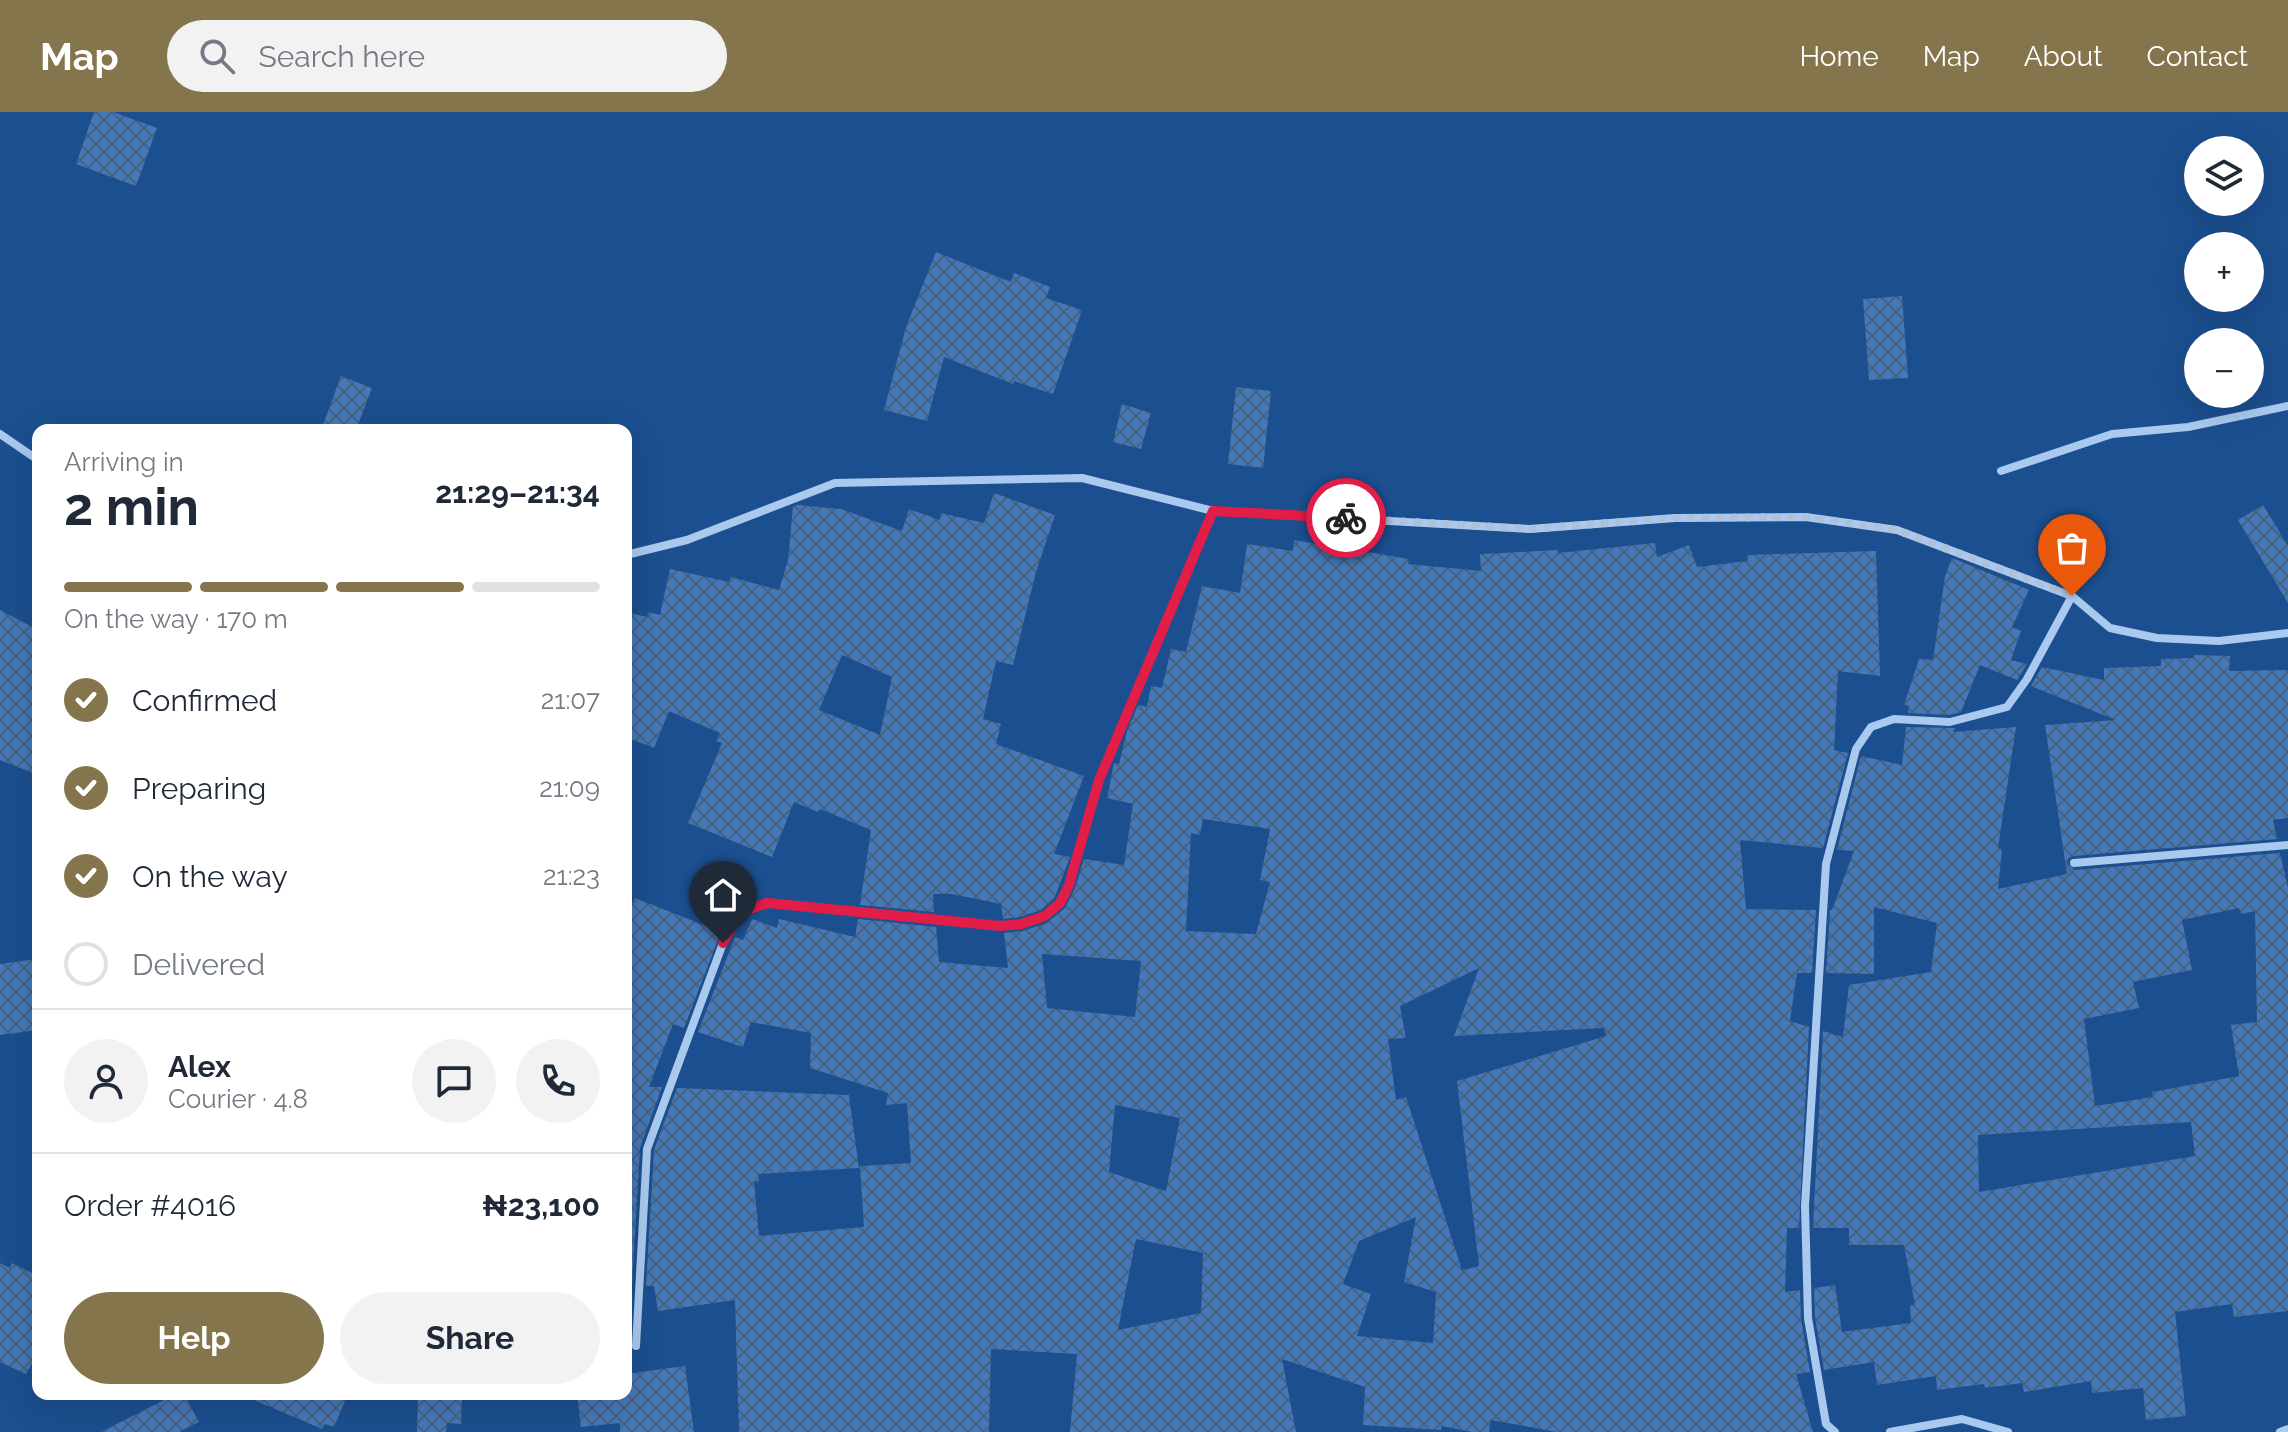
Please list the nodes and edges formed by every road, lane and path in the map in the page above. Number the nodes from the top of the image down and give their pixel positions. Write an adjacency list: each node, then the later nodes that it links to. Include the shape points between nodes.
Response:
1 (2288, 406): 4 (street, via 2188,427 2112,434)
2 (0, 434): 3 (street)
3 (32, 456)
4 (2001, 471)
5 (1213, 511): 6 (street, via 1082,478 835,483 687,540); 7 (street, via 1530,529 1675,518 1806,517 1897,530); 11 (street, via 1099,780 1069,885 1045,916 1001,926 768,903 750,907 737,918 647,1149)
6 (632, 554)
7 (2072, 596): 8 (street, via 2110,628 2157,638 2219,641); 13 (street, via 2007,707 1950,722 1894,719 1871,727 1856,749 1826,864 1805,1206 1808,1318 1826,1424)
8 (2288, 633)
9 (2288, 845): 10 (street)
10 (2074, 863)
11 (636, 1346)
12 (2288, 1429): 16 (street)
13 (1835, 1432)
14 (1890, 1432): 15 (street, via 1962,1419)
15 (2008, 1432)
16 (2280, 1432)

